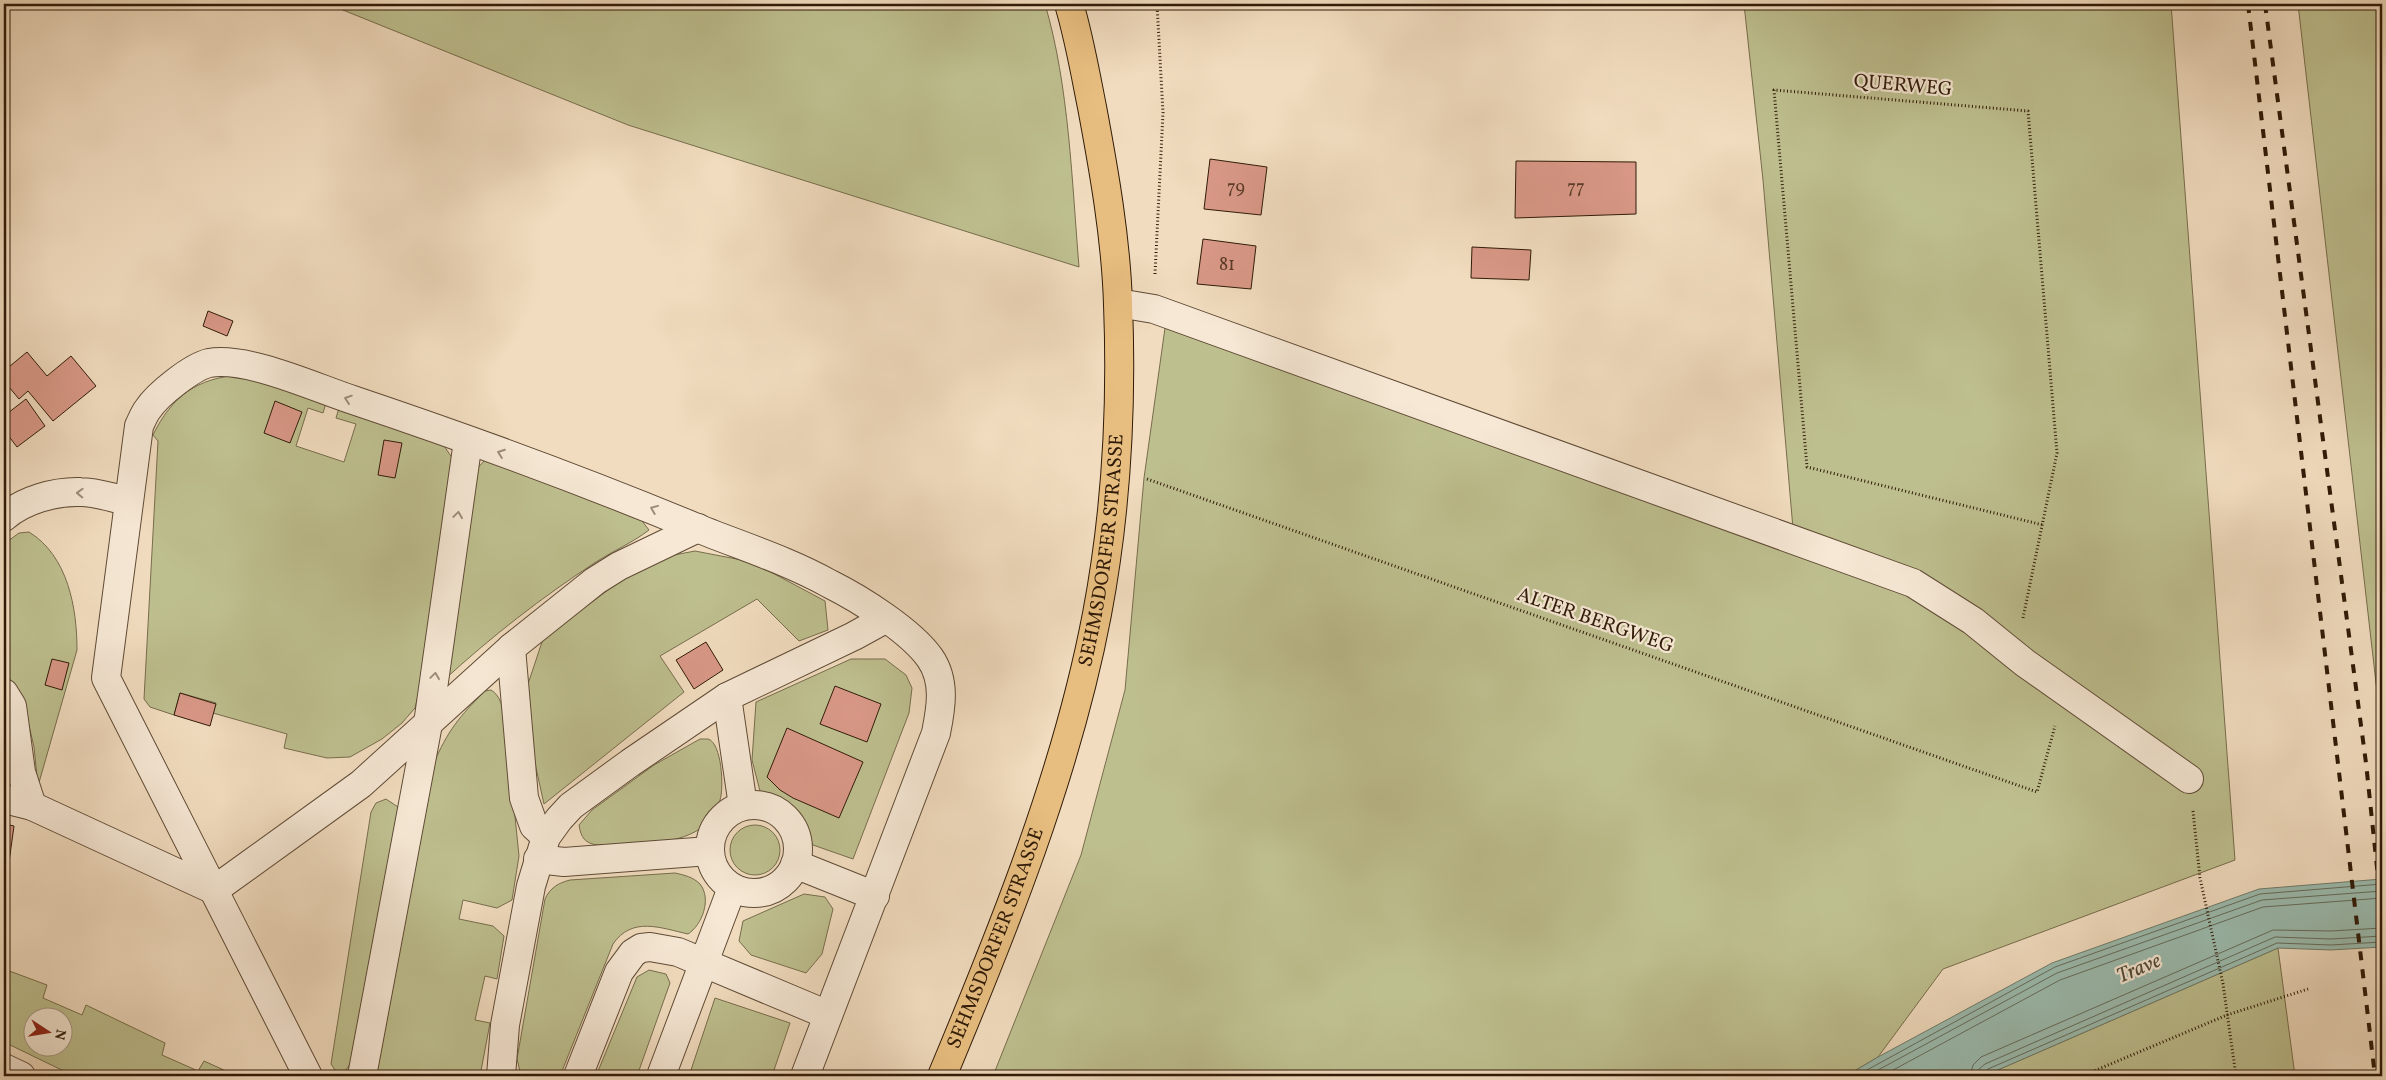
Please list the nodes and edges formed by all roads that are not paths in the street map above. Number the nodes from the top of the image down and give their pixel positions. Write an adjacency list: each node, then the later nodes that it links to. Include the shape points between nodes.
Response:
1 (1068, 4): 2 (main road, SEHMSDORFER STRASSE, via 1100,149)
2 (1118, 303): 12 (lane, via 1154,309 1912,583 1973,621 2065,692); 32 (main road, SEHMSDORFER STRASSE, via 1115,469 1109,540 1097,615 1044,810 981,982)
3 (468, 441): 4 (lane, one-way to 4, via 240,364 210,363 198,367 148,409 139,426); 6 (lane, one-way to 3, via 653,508); 11 (lane, one-way to 3)
4 (128, 501): 5 (lane, one-way to 5, via 82,492 52,494 14,508); 20 (lane, via 106,678)
5 (4, 517)
6 (698, 528): 7 (lane, via 829,583); 8 (lane, via 611,571)
7 (885, 619): 10 (lane); 21 (lane, via 917,644 930,659 937,673 941,701 936,733 925,766)
8 (511, 648): 11 (lane); 16 (lane, via 524,798)
9 (4, 693): 14 (lane, via 12,706 21,772)
10 (727, 697): 15 (lane); 16 (lane, via 571,806 558,819)
11 (428, 724): 20 (lane, via 361,784); 27 (lane)
12 (2189, 779)
13 (4, 799): 14 (lane)
14 (32, 806): 20 (lane)
15 (743, 806): 17 (lane, via 734,808 715,826); 18 (lane, via 761,805 784,816 797,838)
16 (542, 848): 17 (lane, via 564,862); 28 (lane, via 530,886 505,1024)
17 (709, 851): 19 (lane, via 712,866 720,879)
18 (795, 864): 19 (lane, via 791,874 775,888 753,894); 21 (lane)
19 (732, 888): 22 (lane)
20 (214, 890): 26 (lane)
21 (875, 896): 23 (lane)
22 (703, 961): 23 (lane); 29 (lane, via 650,947 641,948 633,954 619,972); 30 (lane)
23 (828, 1015): 31 (lane)
24 (4, 1068): 25 (lane)
25 (21, 1076)
26 (308, 1076)
27 (362, 1076)
28 (501, 1076)
29 (578, 1076)
30 (661, 1076)
31 (805, 1076)
32 (942, 1076)

